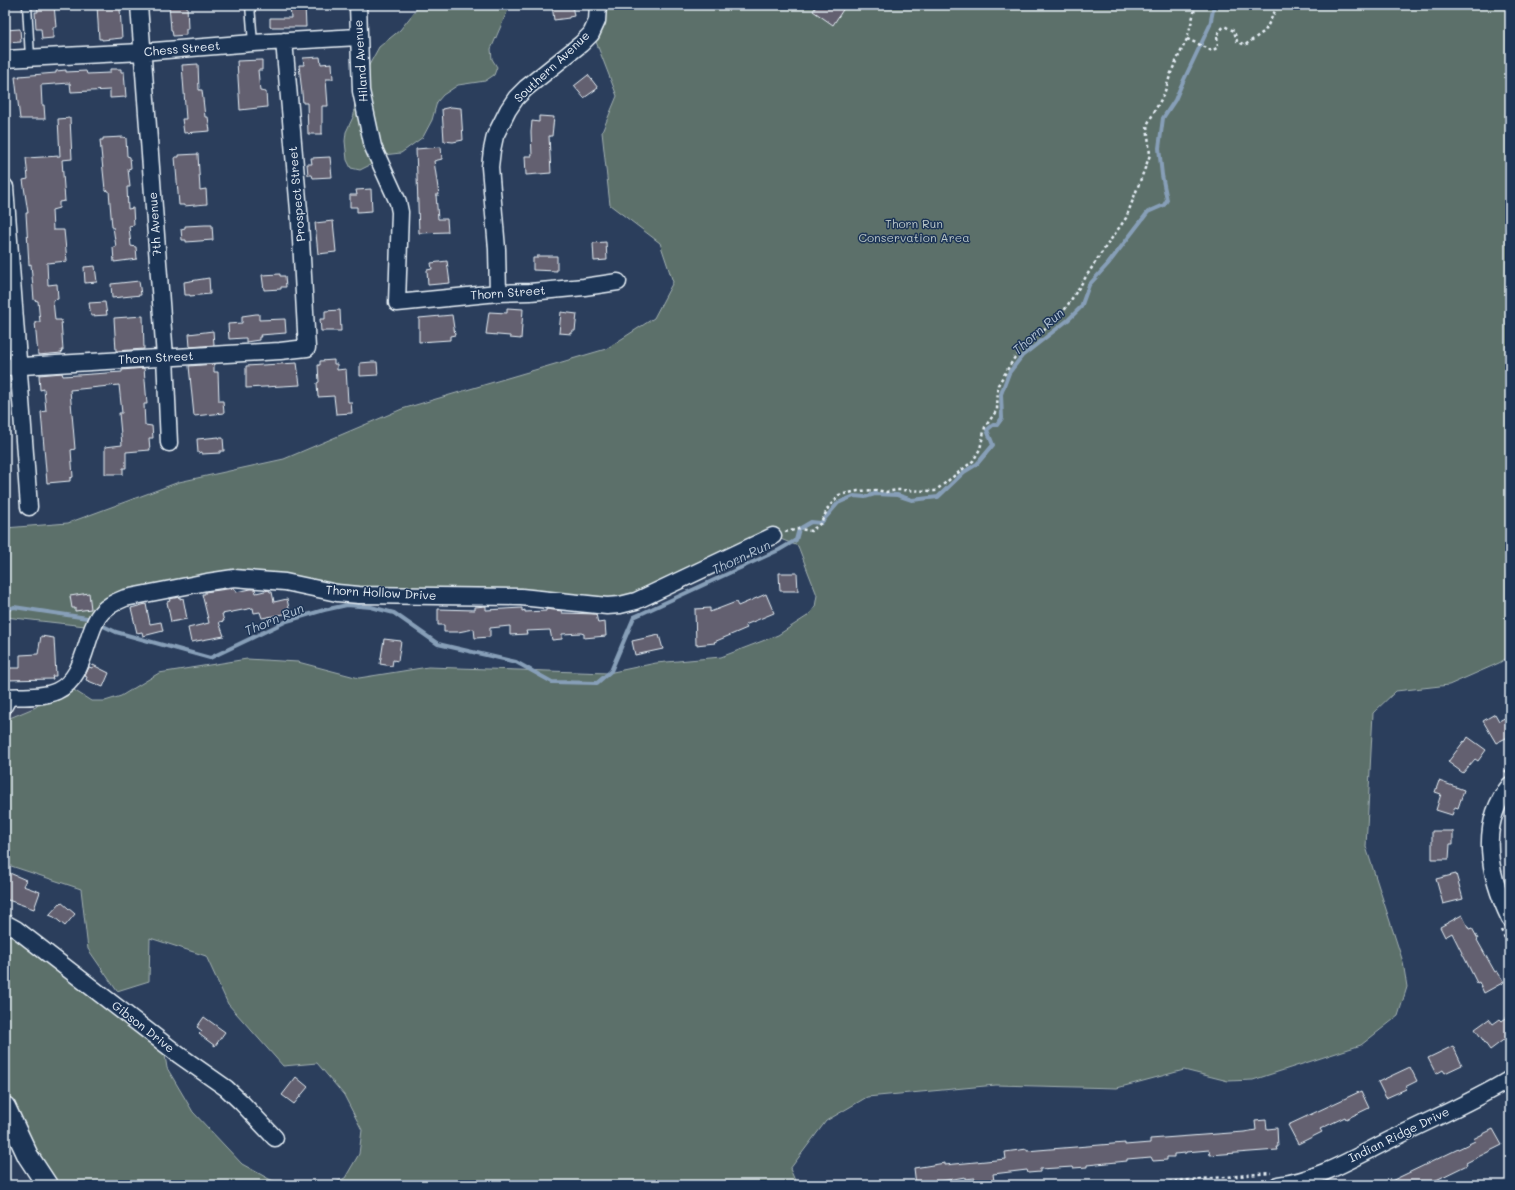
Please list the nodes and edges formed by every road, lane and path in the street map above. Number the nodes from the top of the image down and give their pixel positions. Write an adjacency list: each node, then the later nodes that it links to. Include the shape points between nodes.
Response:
1 (27, 5): 13 (lane)
2 (139, 5): 12 (street, 7th Avenue)
3 (250, 5): 11 (lane)
4 (358, 5): 8 (street, Hiland Avenue)
5 (598, 5): 17 (street, Southern Avenue, via 591,34 516,98 495,136 490,167)
6 (1196, 5): 9 (path)
7 (1278, 5): 9 (path, via 1265,31 1245,45 1237,41 1234,31 1224,26 1217,35 1218,47 1212,51)
8 (358, 37): 10 (street, Chess Street); 18 (street, Hiland Avenue, via 361,92 372,147 398,202 400,212)
9 (1187, 39): 24 (path, via 1164,94 1147,125 1150,155 1126,218 1060,317 1015,358 998,385 997,410 985,427 980,449 973,461 936,491 876,490 839,495 828,508 822,522 811,531 799,528)
10 (284, 42): 11 (street, Chess Street); 19 (street, Prospect Street, via 300,222)
11 (253, 43): 12 (street, Chess Street)
12 (142, 52): 13 (street, Chess Street); 20 (street, 7th Avenue)
13 (30, 57): 14 (street, Chess Street)
14 (5, 59)
15 (5, 187): 21 (street)
16 (618, 282): 17 (street, Thorn Street)
17 (498, 293): 18 (street, Thorn Street)
18 (397, 303)
19 (307, 348): 20 (street, Thorn Street)
20 (165, 358): 21 (street, Thorn Street); 22 (street, 7th Avenue)
21 (12, 366): 23 (street)
22 (169, 443)
23 (29, 507)
24 (773, 536): 25 (street, Thorn Hollow Drive, via 636,601 620,605 607,606 521,597 344,594 285,582 234,578 125,598 113,602 96,622 81,662 66,686 47,694)
25 (9, 697): 26 (lane)
26 (5, 712)
27 (1510, 785): 28 (street, via 1496,807 1489,835 1493,872)
28 (1510, 919)
29 (5, 923): 32 (street, Gibson Drive, via 226,1088)
30 (1510, 1079): 33 (street, Indian Ridge Drive, via 1330,1169 1314,1176)
31 (5, 1107): 34 (street, via 28,1156)
32 (275, 1138)
33 (1279, 1181): 35 (path)
34 (47, 1185)
35 (1133, 1185)

